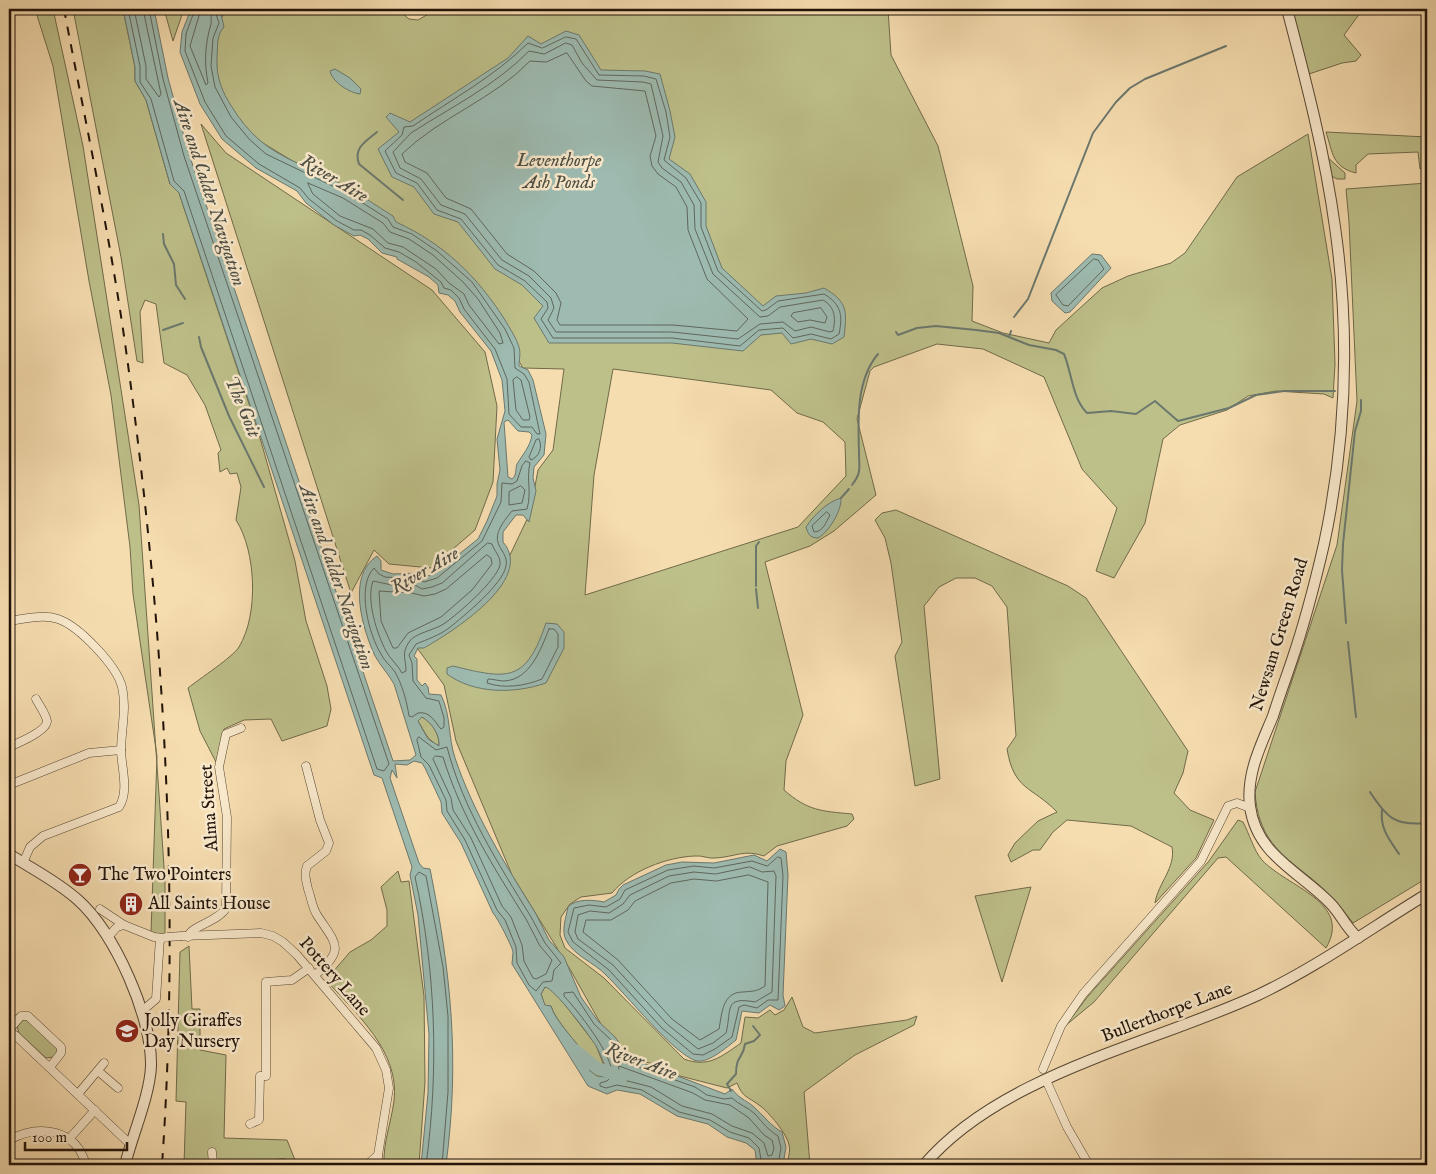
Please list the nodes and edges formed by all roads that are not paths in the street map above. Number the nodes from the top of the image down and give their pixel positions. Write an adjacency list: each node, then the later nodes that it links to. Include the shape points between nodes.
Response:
1 (1287, 9): 9 (street, Newsam Green Road, via 1336,228 1343,308 1341,433 1330,516 1313,593 1253,766)
2 (9, 621): 6 (street, via 44,617 59,619 75,629 118,673 124,714)
3 (36, 699): 5 (street, via 47,718 46,725)
4 (242, 728): 15 (street, Alma Street, via 226,734 219,767 227,817 226,908 218,918)
5 (9, 747)
6 (121, 750): 8 (street, via 89,753); 11 (street, via 124,799 119,807 43,836 30,847)
7 (306, 766): 20 (street, via 329,843 326,851 307,866 305,878 316,914 328,928 335,948 333,958)
8 (9, 785)
9 (1250, 808): 18 (street, Newsam Green Road, via 1256,828 1278,861 1331,904); 25 (street, via 1237,803 1228,806 1201,861 1083,994 1061,1026)
10 (9, 854): 11 (street)
11 (23, 863): 16 (street, via 65,889 97,920)
12 (1427, 894): 18 (street, Bullerthorpe Lane)
13 (100, 909): 14 (street)
14 (124, 925): 16 (street, via 117,927); 17 (street)
15 (185, 936): 17 (street, Pottery Lane, bridge); 19 (street, Pottery Lane, via 261,933 273,936)
16 (108, 937): 21 (street)
17 (160, 938): 21 (street, via 156,999)
18 (1358, 938): 27 (street, Bullerthorpe Lane, via 1257,995)
19 (309, 968): 20 (street, Pottery Lane); 31 (street, via 292,980 266,982 266,1076 260,1076)
20 (315, 976): 38 (street, Pottery Lane, via 376,1048 386,1070 389,1088)
21 (142, 1012): 36 (street, via 149,1035 151,1067)
22 (9, 1031): 24 (street); 24 (street, via 22,1016 28,1016 60,1047 60,1055)
23 (104, 1063): 26 (street)
24 (50, 1067): 29 (street)
25 (1043, 1069)
26 (98, 1071): 28 (street); 29 (street)
27 (1046, 1080): 46 (street, Bullerthorpe Lane, via 969,1123 934,1152); 47 (street)
28 (118, 1088)
29 (78, 1094): 30 (street)
30 (94, 1110): 34 (street); 36 (street)
31 (260, 1112): 32 (street); 33 (street, via 259,1120)
32 (270, 1112)
33 (250, 1124)
34 (69, 1139): 35 (street, via 39,1129 23,1132); 39 (street)
35 (9, 1140)
36 (130, 1144): 40 (street)
37 (212, 1152): 41 (street)
38 (378, 1155): 44 (street); 45 (street, Pottery Lane)
39 (86, 1165)
40 (125, 1165)
41 (213, 1165)
42 (242, 1165): 43 (street)
43 (287, 1165)
44 (367, 1165)
45 (380, 1165)
46 (924, 1165)
47 (1089, 1165)

